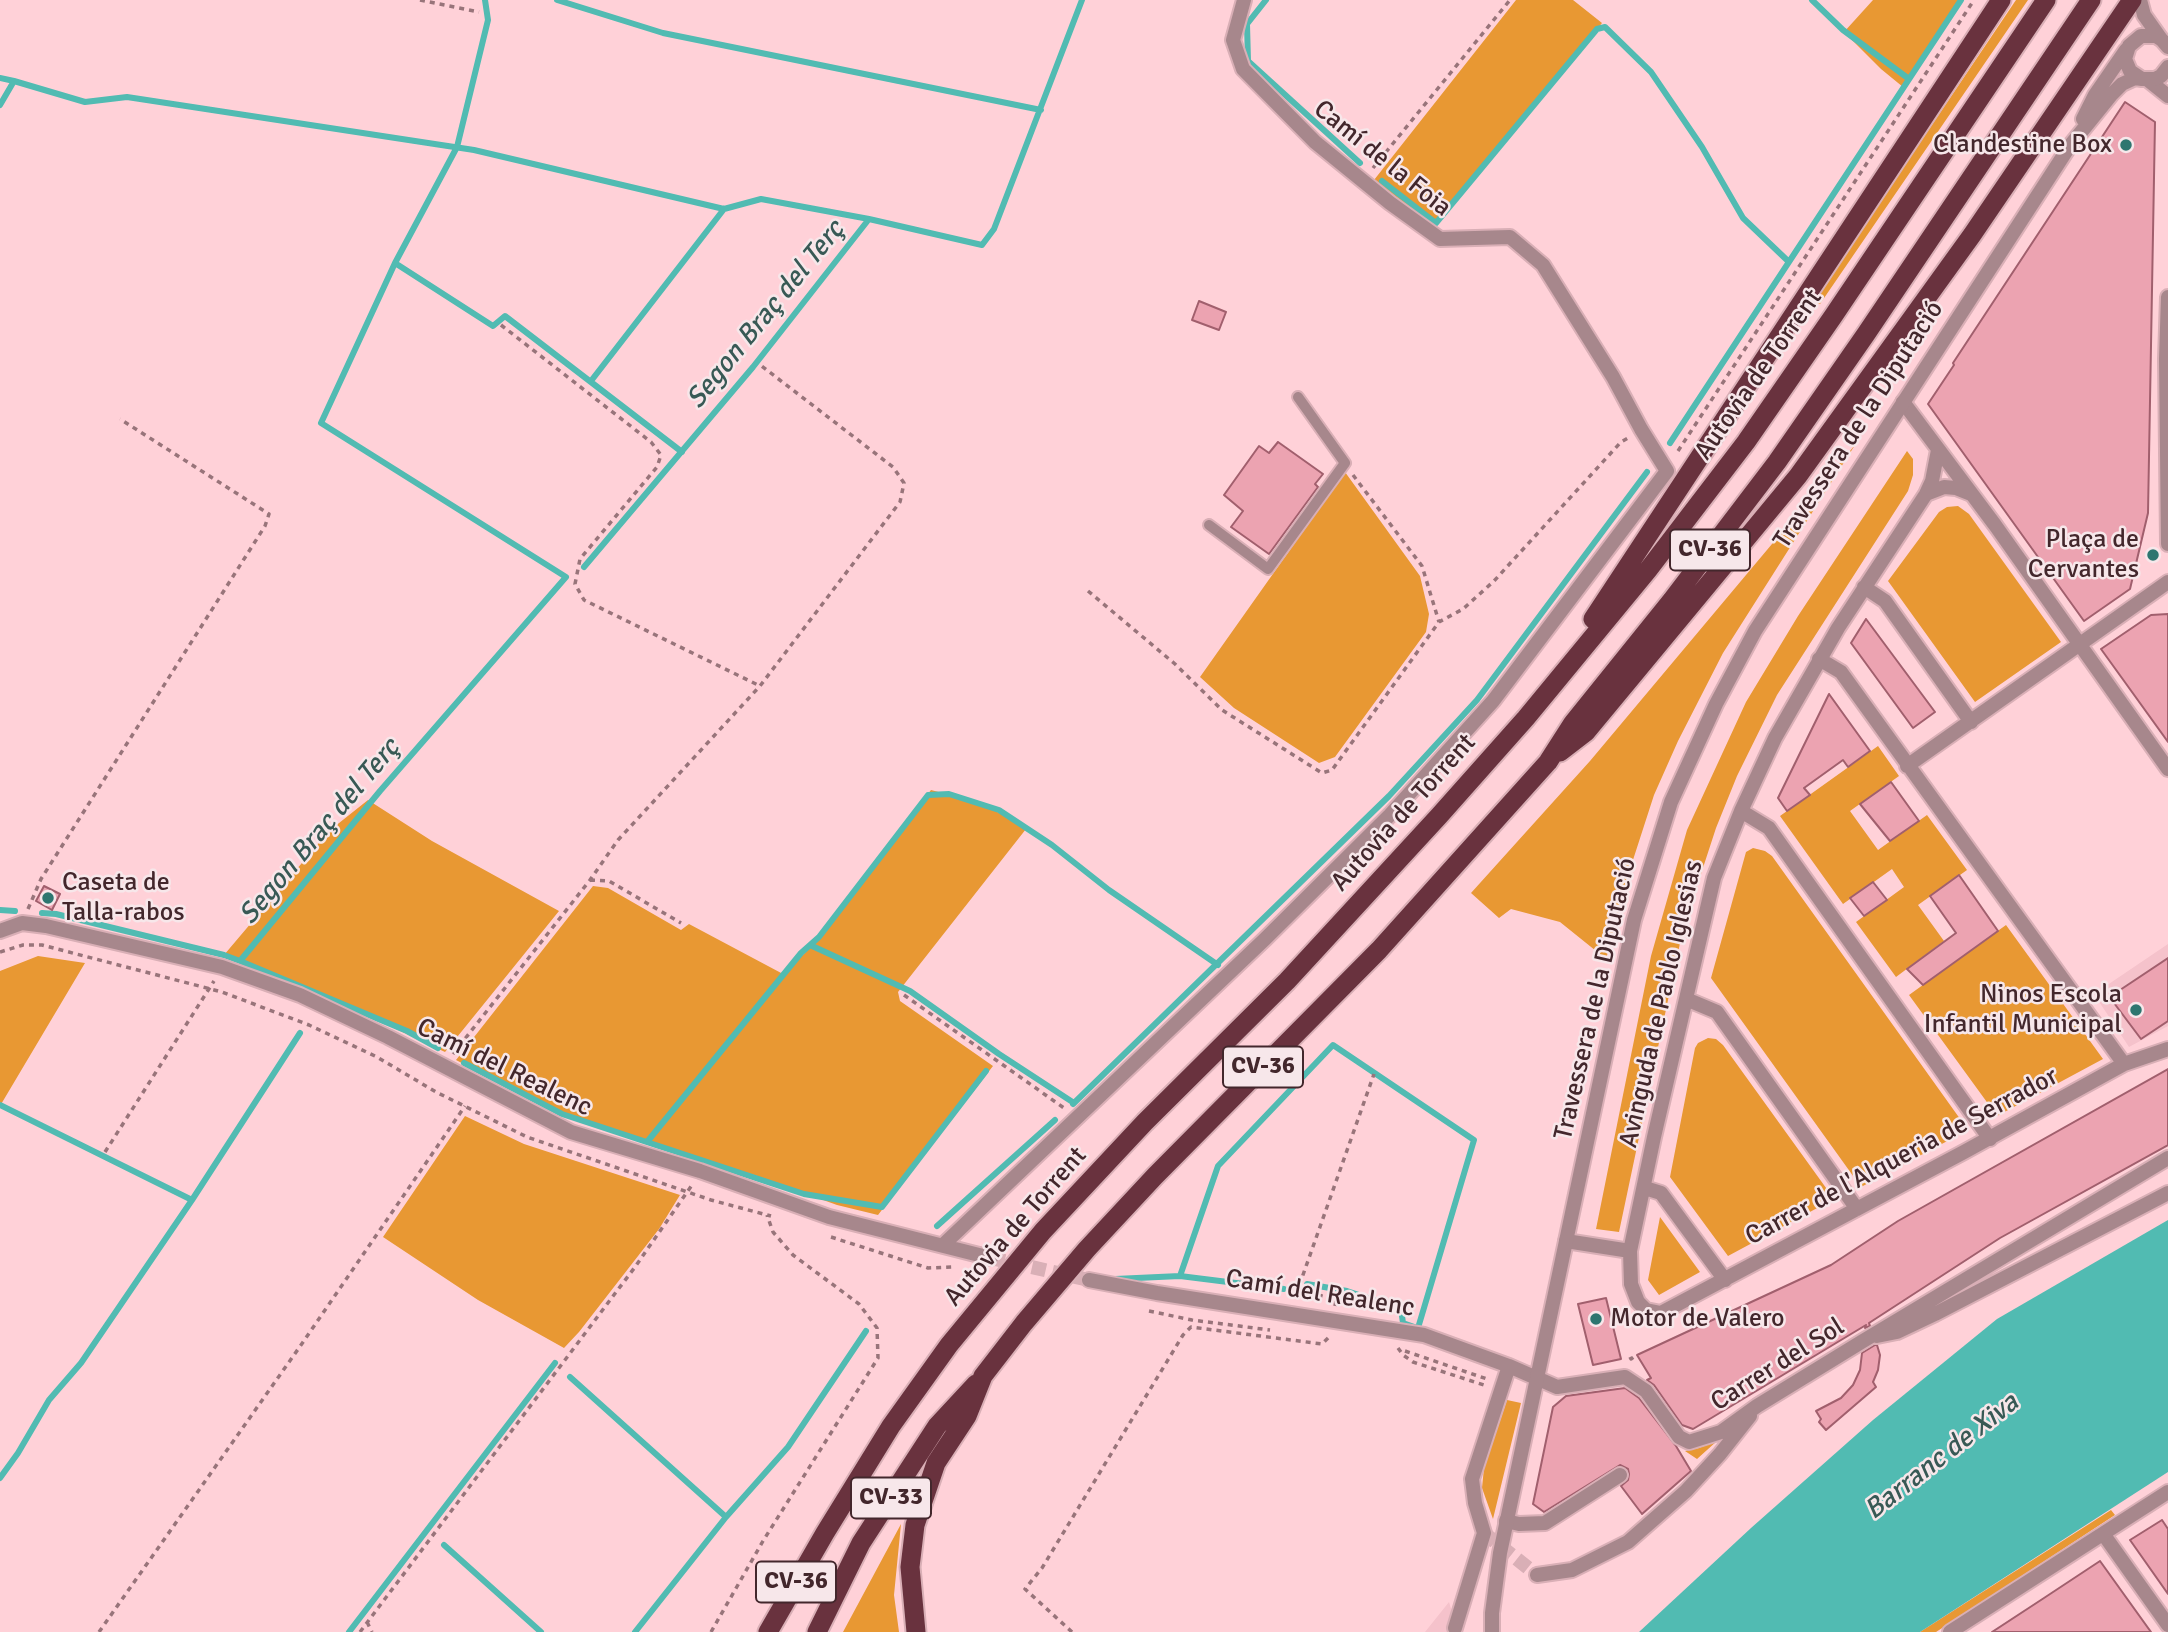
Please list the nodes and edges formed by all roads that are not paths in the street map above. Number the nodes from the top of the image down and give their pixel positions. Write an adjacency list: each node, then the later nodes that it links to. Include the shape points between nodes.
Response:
1 (1244, 0): 42 (street, Camí de la Foia, via 1233,40 1243,69 1315,142 1440,239 1510,237 1543,265 1667,471 1493,701 1390,815)
2 (2001, 0): 26 (highway)
3 (2046, 0): 26 (highway, Autovia de Torrent / CV-36, via 1746,442 1648,570)
4 (2091, 0): 28 (highway, CV-36, via 1784,451 1573,723)
5 (2132, 0): 28 (highway, via 1972,235 1798,476 1586,732)
6 (2140, 0): 7 (street, via 2144,15)
7 (2165, 44): 8 (street, via 2156,36 2141,36)
8 (2129, 46): 10 (street, via 2127,65); 12 (street, Travessera de la Diputació, via 2095,95)
9 (2168, 67): 10 (street, Travessera de la Diputació, via 2161,76)
10 (2145, 80): 11 (street); 12 (street, Travessera de la Diputació, via 2135,78 2122,84)
11 (2168, 96)
12 (2069, 147): 16 (street, Travessera de la Diputació)
13 (2168, 297): 14 (street)
14 (2167, 380): 21 (street)
15 (1298, 397): 20 (lane, via 1345,463 1268,569)
16 (1903, 402): 17 (street); 41 (street, Travessera de la Diputació, via 1755,631 1671,802 1634,920)
17 (1938, 450): 18 (street, Avinguda de Pablo Iglesias); 19 (street)
18 (1926, 494): 19 (street, via 1944,487); 23 (street, Avinguda de Pablo Iglesias)
19 (1972, 494): 24 (street)
20 (1209, 525)
21 (2168, 544)
22 (2168, 582): 24 (street)
23 (1864, 587): 25 (street, Avinguda de Pablo Iglesias); 27 (street, via 1885,601)
24 (2080, 645): 27 (street); 30 (street)
25 (1819, 659): 29 (street, via 1841,672); 31 (street, Avinguda de Pablo Iglesias)
26 (1525, 718): 61 (highway, Autovia de Torrent / CV-36, via 1296,971 1034,1241 949,1345 891,1426)
27 (1971, 722): 29 (street)
28 (1548, 762): 50 (highway, CV-36, via 1379,950 1087,1249)
29 (1907, 766): 35 (street)
30 (2168, 769)
31 (1741, 811): 33 (street, Avinguda de Pablo Iglesias, via 1714,878); 36 (street, via 1769,828)
32 (0, 932): 42 (street, Camí del Realenc, via 22,923 46,926 222,967 300,995 571,1132 829,1217)
33 (1686, 999): 38 (street, Avinguda de Pablo Iglesias); 40 (street, via 1717,1012)
34 (2168, 1049): 35 (street, Carrer de l'Alqueria de Serrador)
35 (2124, 1064): 36 (street, Carrer de l'Alqueria de Serrador)
36 (1990, 1139): 40 (street, Carrer de l'Alqueria de Serrador)
37 (2168, 1158): 48 (street, Carrer del Sol)
38 (1645, 1188): 43 (street, Avinguda de Pablo Iglesias); 46 (street, via 1661,1193)
39 (2168, 1194): 48 (street, Carrer del Sol, via 1926,1319 1897,1332)
40 (1857, 1209): 46 (street, Carrer de l'Alqueria de Serrador)
41 (1566, 1241): 43 (street); 51 (street, Travessera de la Diputació)
42 (943, 1245): 44 (street, Camí del Realenc)
43 (1630, 1251): 47 (street, Avinguda de Pablo Iglesias, via 1630,1284 1638,1302 1646,1310)
44 (991, 1258)
45 (1089, 1280): 49 (street, Camí del Realenc, via 1423,1335)
46 (1725, 1280): 47 (street, Carrer de l'Alqueria de Serrador)
47 (1661, 1313)
48 (1869, 1337): 52 (street, Carrer del Sol)
49 (1508, 1366): 51 (street, Camí del Realenc); 59 (street, via 1472,1479 1484,1533)
50 (984, 1376): 62 (highway, CV-33, via 937,1426 861,1543); 63 (highway, CV-36, via 967,1416 936,1463 915,1525 909,1567)
51 (1538, 1378): 52 (street, Carrer del Sol, via 1565,1388 1625,1377 1646,1391 1679,1437 1689,1442 1721,1432); 55 (street, Travessera de la Diputació)
52 (1757, 1406): 57 (street, via 1703,1472 1628,1542 1572,1570)
53 (1620, 1475): 55 (street, via 1545,1523)
54 (2168, 1492): 56 (street)
55 (1507, 1521): 64 (street, Travessera de la Diputació)
56 (2104, 1535): 58 (street); 60 (street)
57 (1537, 1575)
58 (2168, 1625)
59 (1455, 1628)
60 (1960, 1629)
61 (768, 1632)
62 (817, 1632)
63 (916, 1632)
64 (1492, 1632)

